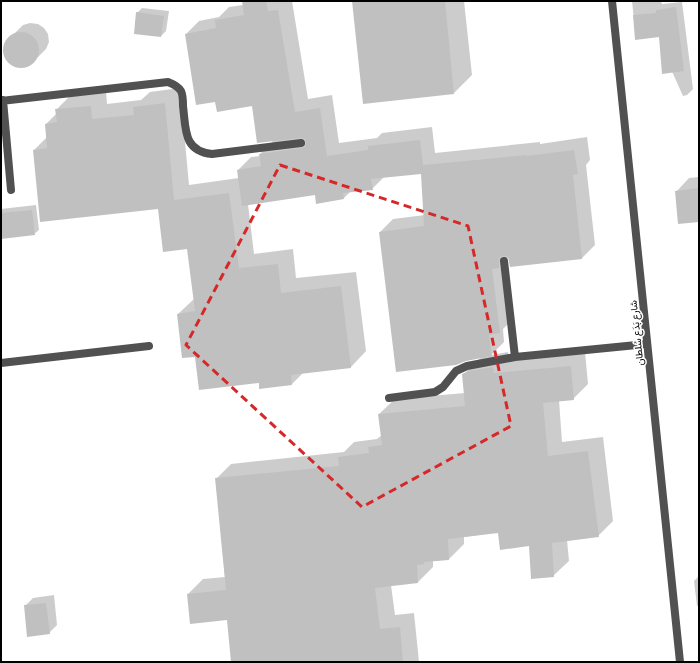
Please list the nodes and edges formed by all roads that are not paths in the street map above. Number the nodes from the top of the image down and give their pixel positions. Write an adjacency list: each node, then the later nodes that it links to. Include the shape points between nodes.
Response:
1 (612, 1): 6 (street, شارع بَدَع سُلطان)
2 (2, 100): 3 (street, via 168,82 176,85 181,91 187,135 190,143 203,153); 4 (street)
3 (301, 143)
4 (11, 190)
5 (504, 261): 8 (street)
6 (647, 344): 8 (street); 11 (street, شارع بَدَع سُلطان)
7 (149, 346): 9 (street)
8 (515, 357): 10 (street, via 456,370 443,387 435,392)
9 (1, 363)
10 (389, 398)
11 (680, 662)

